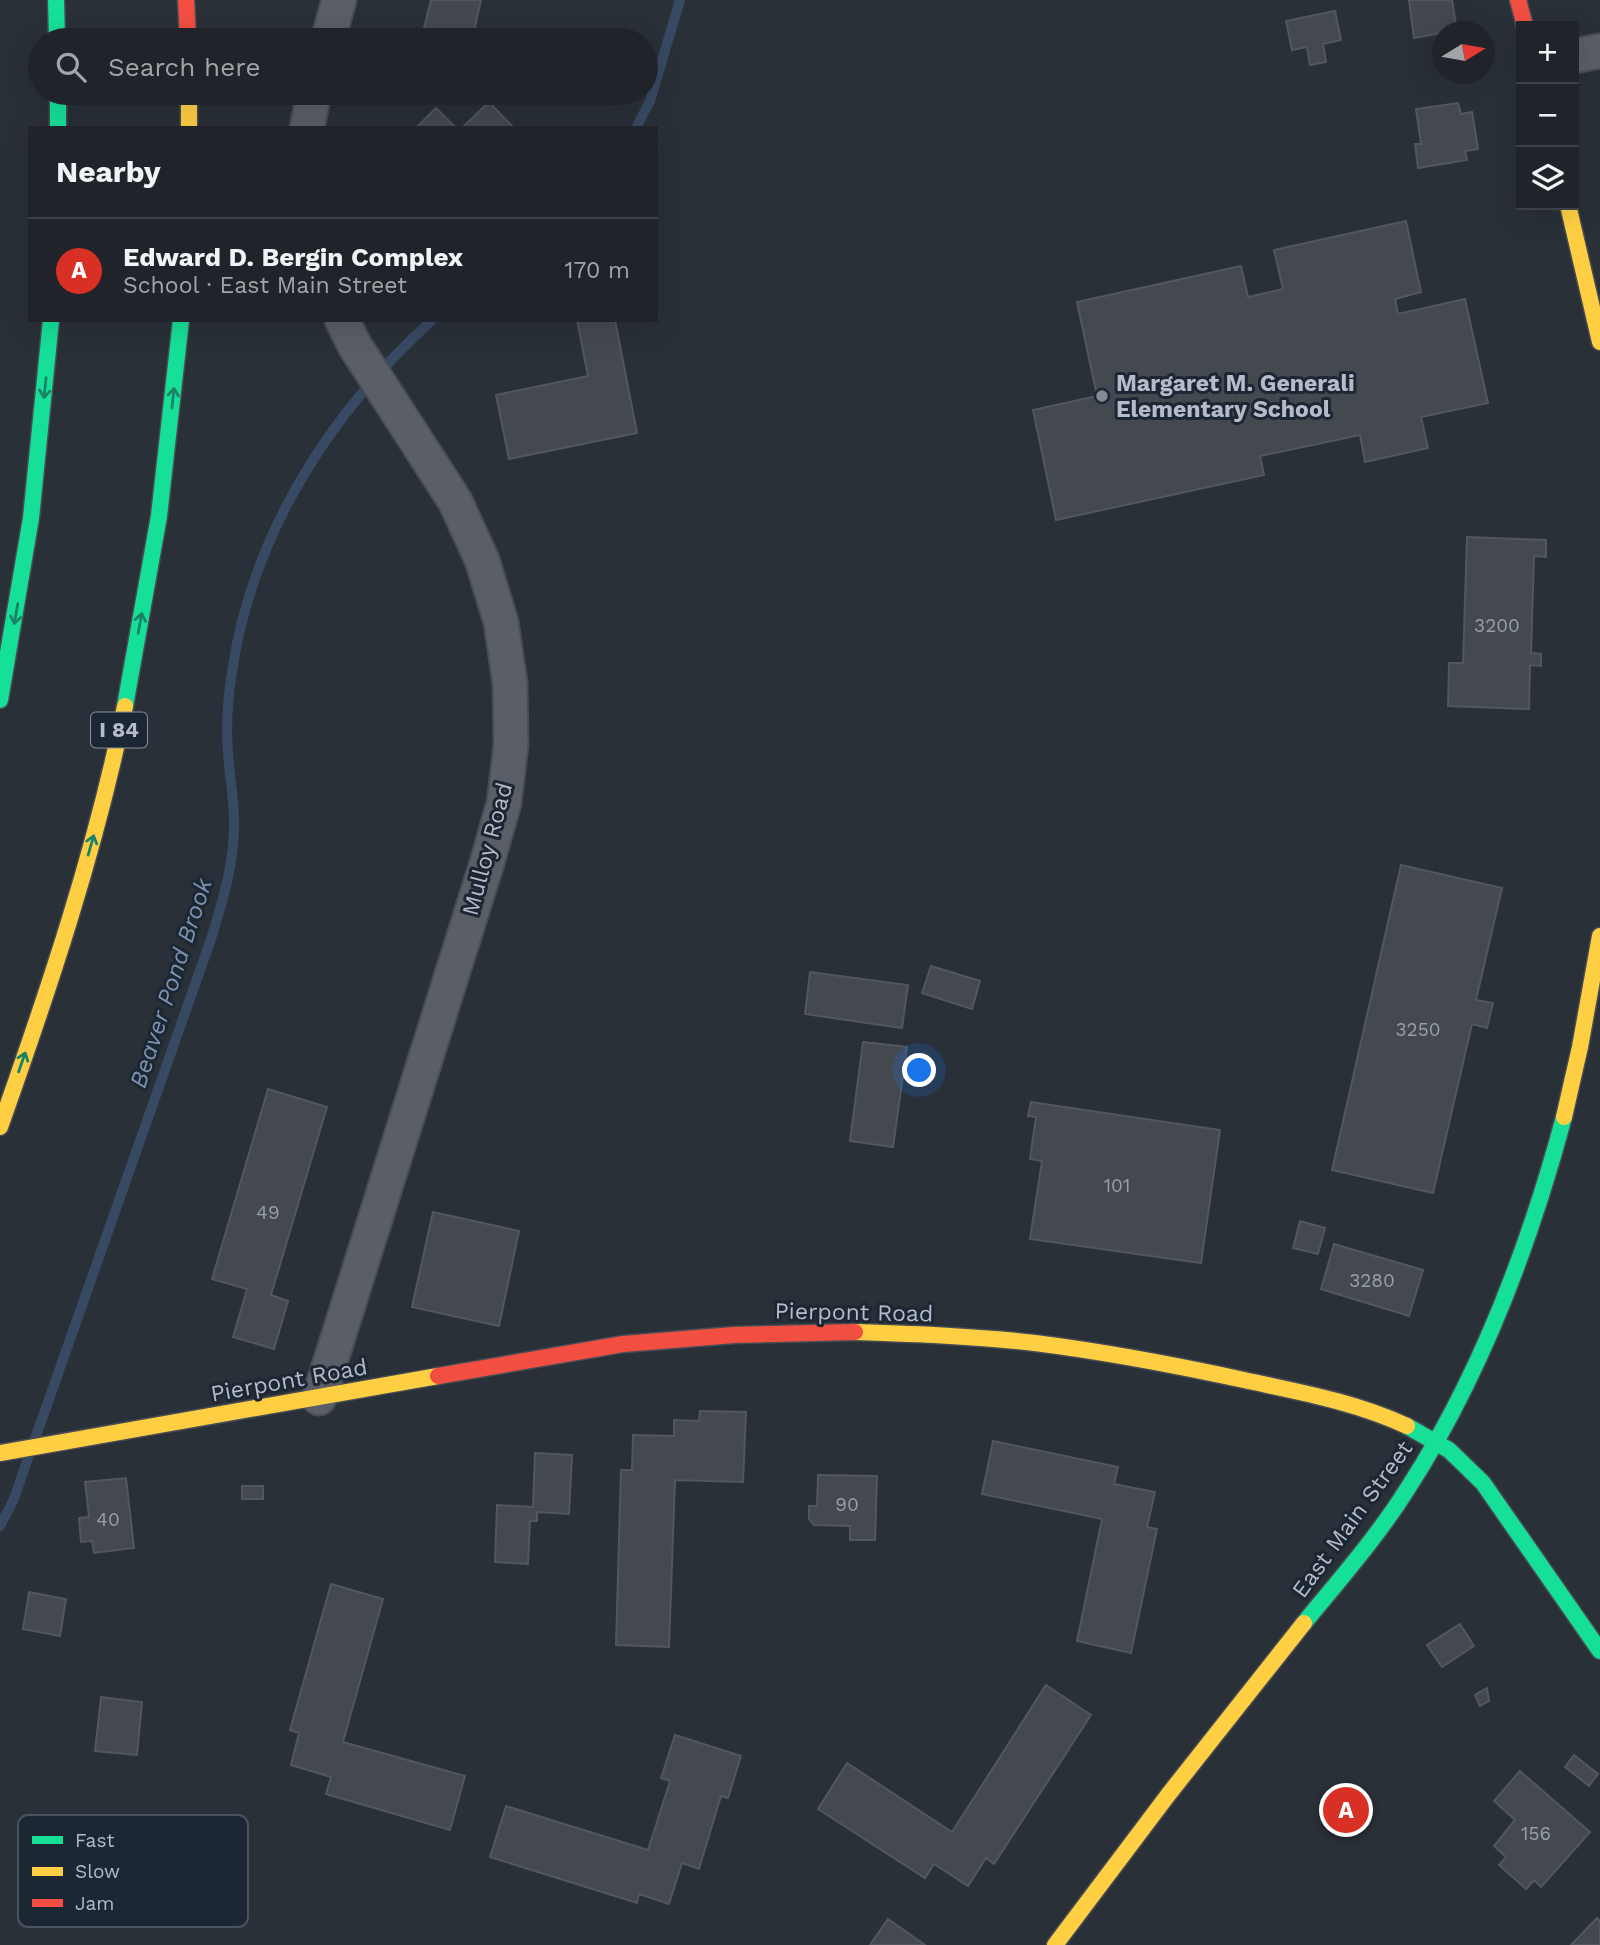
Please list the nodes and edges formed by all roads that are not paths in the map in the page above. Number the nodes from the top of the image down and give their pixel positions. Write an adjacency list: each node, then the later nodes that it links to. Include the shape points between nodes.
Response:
1 (55, 0): 6 (main road)
2 (186, 0): 7 (main road)
3 (339, 0): 8 (street)
4 (1518, 0): 5 (main road)
5 (1524, 21)
6 (56, 28)
7 (187, 28)
8 (331, 28)
9 (1600, 51): 10 (street)
10 (1579, 55)
11 (58, 105): 14 (main road)
12 (189, 105): 15 (main road)
13 (312, 105): 16 (street)
14 (58, 126)
15 (189, 126)
16 (307, 126)
17 (1569, 210): 21 (main road)
18 (51, 322): 22 (main road, one-way to 22, via 31,518)
19 (181, 322): 24 (main road, I 84, one-way to 19, via 71,913 116,748 166,463)
20 (343, 322): 25 (street, Mulloy Road, via 455,501 482,560 503,634 511,745 504,803 487,863)
21 (1600, 342)
22 (0, 700)
23 (1600, 936): 26 (main road, East Main Street, via 1565,1114 1540,1200 1503,1302)
24 (0, 1127)
25 (319, 1398): 26 (main road, Pierpont Road, via 623,1344 855,1332 1009,1340 1181,1367 1356,1406); 27 (main road, Pierpont Road)
26 (1436, 1441): 28 (main road, Pierpont Road, via 1483,1483); 29 (main road, East Main Street, via 1367,1545)
27 (0, 1453)
28 (1600, 1651)
29 (1055, 1945)

